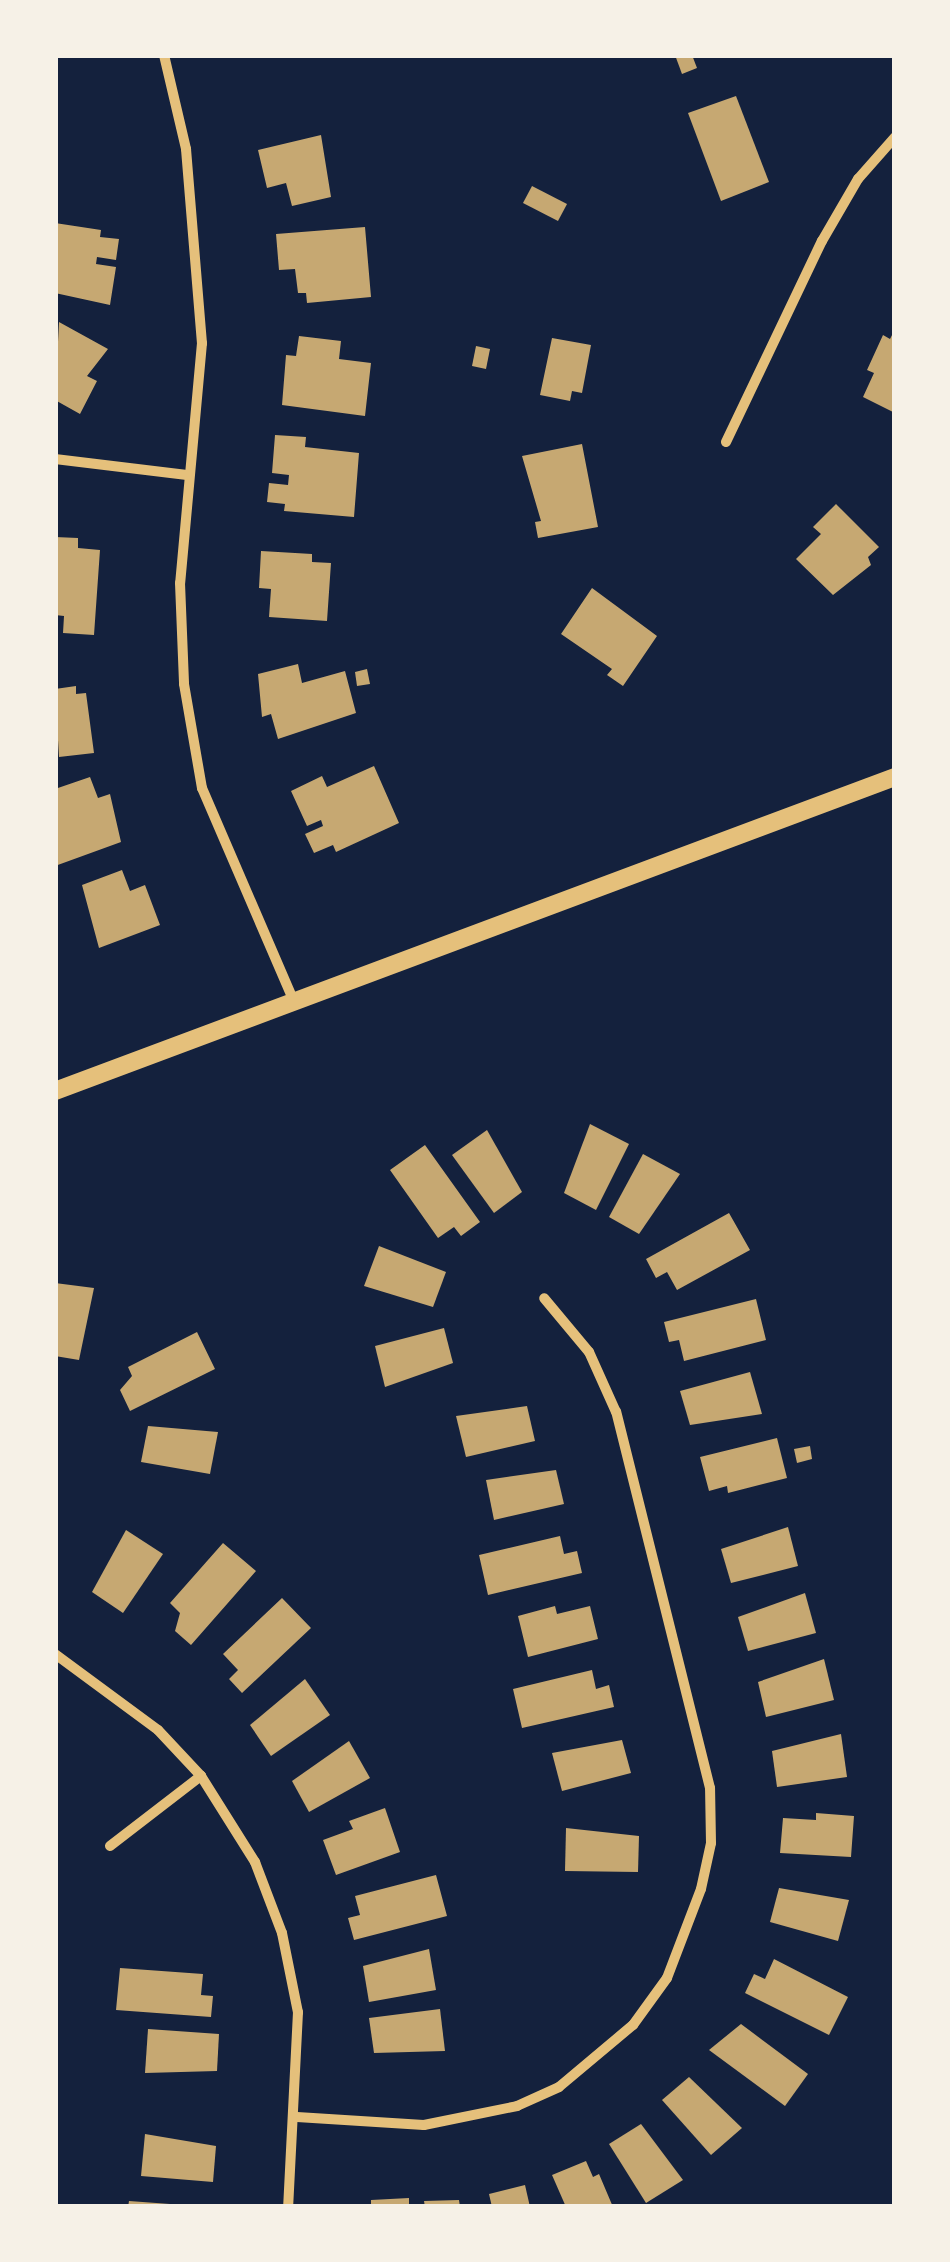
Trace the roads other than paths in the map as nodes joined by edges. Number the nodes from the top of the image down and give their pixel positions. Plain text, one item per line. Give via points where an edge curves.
1 (164, 55) edge
2 (895, 136) edge
3 (726, 442) dead end
4 (55, 459) edge
5 (187, 475) junction
6 (895, 777) edge
7 (295, 1005) junction
8 (55, 1090) edge
9 (544, 1298) dead end
10 (55, 1654) edge
11 (201, 1776) junction
12 (110, 1846) dead end
13 (298, 2116) junction
14 (288, 2207) edge

1 - 5 street via 186,149 198,250 202,342
2 - 3 street via 858,180 822,241
4 - 5 street
5 - 7 street via 180,583 184,684 202,788
6 - 7 street
7 - 8 street
9 - 13 street via 590,1352 616,1412 710,1788 711,1843 701,1889 656,1994 602,2057 559,2088 517,2106 424,2124
10 - 11 street via 158,1730
11 - 12 street
11 - 13 street via 256,1862 282,1933 298,2012
13 - 14 street

